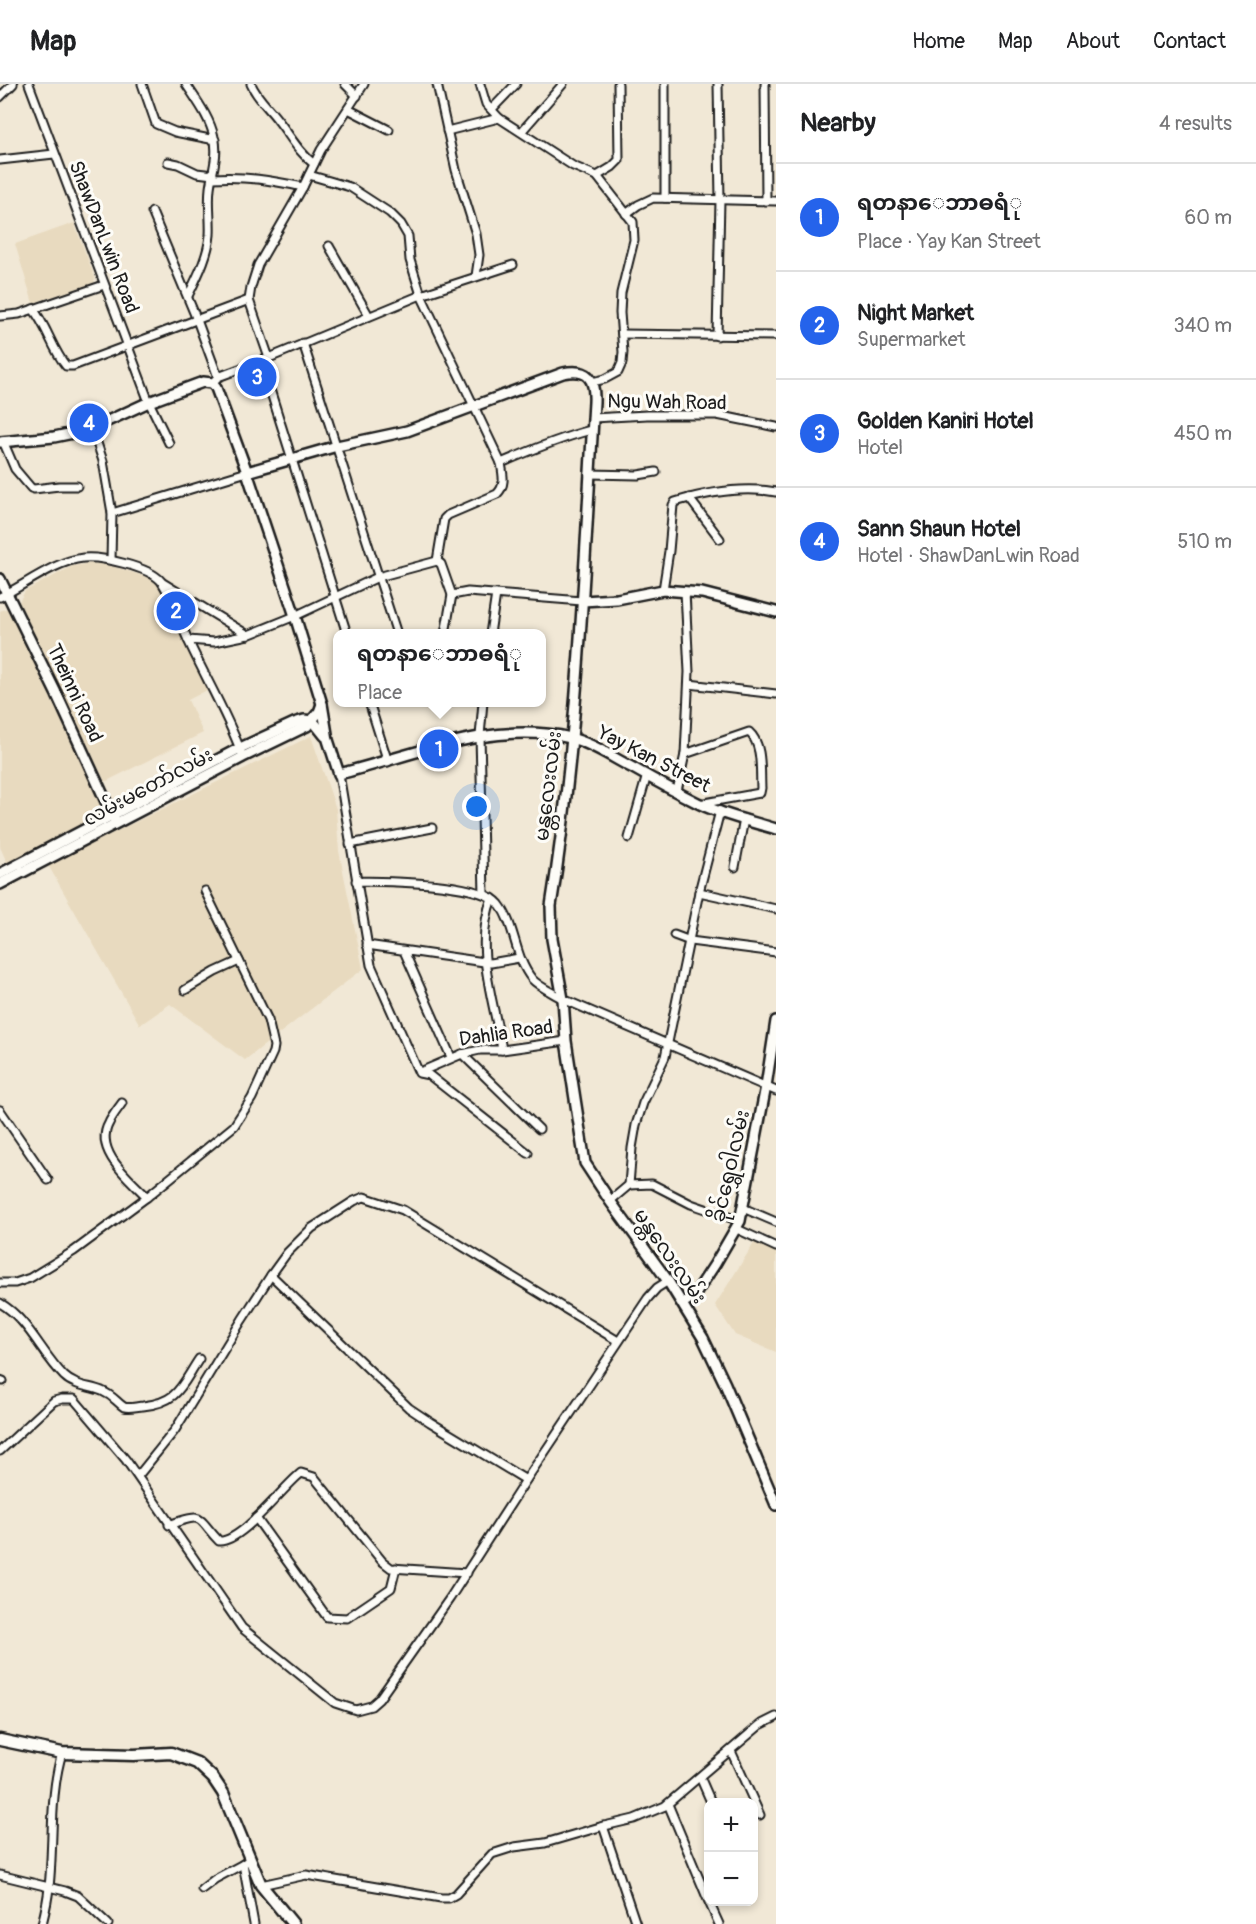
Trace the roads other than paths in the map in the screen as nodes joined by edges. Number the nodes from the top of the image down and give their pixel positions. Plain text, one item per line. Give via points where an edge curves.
1 (14, 84) edge
2 (28, 84) edge
3 (142, 84) edge
4 (186, 84) edge
5 (251, 84) edge
6 (345, 84) edge
7 (364, 84) edge
8 (437, 84) edge
9 (480, 84) edge
10 (516, 84) edge
11 (563, 84) edge
12 (618, 84) edge
13 (665, 84) edge
14 (718, 84) edge
15 (765, 84) edge
16 (357, 96) junction
17 (0, 97) edge
18 (348, 109) junction
19 (492, 110) junction
20 (499, 118) junction
21 (389, 130) dead end
22 (447, 131) junction
23 (522, 131) junction
24 (215, 140) junction
25 (54, 154) junction
26 (0, 160) edge
27 (168, 162) dead end
28 (314, 164) junction
29 (309, 175) junction
30 (212, 176) junction
31 (597, 176) junction
32 (303, 187) junction
33 (665, 198) junction
34 (720, 200) junction
35 (766, 201) junction
36 (776, 201) edge
37 (152, 212) dead end
38 (626, 214) junction
39 (329, 246) dead end
40 (513, 265) dead end
41 (476, 276) junction
42 (105, 285) junction
43 (421, 295) junction
44 (188, 296) junction
45 (249, 300) junction
46 (33, 309) junction
47 (0, 316) edge
48 (369, 316) junction
49 (198, 320) junction
50 (622, 334) junction
51 (717, 336) junction
52 (776, 336) edge
53 (303, 343) junction
54 (128, 345) junction
55 (269, 358) junction
56 (261, 362) junction
57 (215, 380) junction
58 (592, 382) junction
59 (149, 402) junction
60 (473, 406) junction
61 (593, 418) junction
62 (776, 427) edge
63 (92, 428) junction
64 (591, 430) junction
65 (2, 441) edge
66 (169, 443) dead end
67 (337, 447) junction
68 (292, 459) junction
69 (501, 463) junction
70 (247, 472) junction
71 (656, 472) dead end
72 (589, 474) junction
73 (77, 486) dead end
74 (776, 492) edge
75 (689, 498) junction
76 (112, 513) junction
77 (720, 539) dead end
78 (111, 560) junction
79 (437, 561) junction
80 (378, 577) junction
81 (0, 579) edge
82 (160, 581) junction
83 (663, 590) junction
84 (685, 591) junction
85 (496, 594) junction
86 (4, 595) edge
87 (452, 595) junction
88 (336, 597) junction
89 (582, 601) junction
90 (776, 612) edge
91 (295, 616) junction
92 (346, 629) edge
93 (396, 629) edge
94 (446, 629) edge
95 (491, 629) edge
96 (248, 635) junction
97 (188, 640) junction
98 (689, 684) junction
99 (776, 694) edge
100 (322, 704) junction
101 (371, 707) edge
102 (483, 707) edge
103 (313, 721) junction
104 (480, 736) junction
105 (573, 739) junction
106 (328, 740) junction
107 (242, 753) junction
108 (685, 754) junction
109 (388, 762) junction
110 (339, 774) junction
111 (647, 775) junction
112 (677, 791) junction
113 (699, 804) junction
114 (720, 811) junction
115 (114, 819) junction
116 (744, 819) junction
117 (432, 828) dead end
118 (776, 829) edge
119 (629, 838) dead end
120 (350, 844) junction
121 (34, 861) junction
122 (735, 867) dead end
123 (0, 874) edge
124 (356, 881) junction
125 (0, 884) edge
126 (205, 891) dead end
127 (699, 892) junction
128 (484, 894) junction
129 (492, 898) junction
130 (776, 909) edge
131 (674, 935) dead end
132 (690, 941) junction
133 (367, 945) junction
134 (404, 951) junction
135 (776, 952) edge
136 (519, 958) junction
137 (239, 960) junction
138 (485, 962) junction
139 (185, 990) dead end
140 (563, 999) junction
141 (776, 1021) edge
142 (566, 1041) junction
143 (668, 1044) junction
144 (502, 1050) junction
145 (462, 1054) junction
146 (451, 1057) junction
147 (419, 1072) junction
148 (766, 1086) junction
149 (776, 1091) edge
150 (122, 1103) dead end
151 (0, 1110) edge
152 (539, 1129) dead end
153 (528, 1153) dead end
154 (48, 1180) dead end
155 (629, 1185) junction
156 (147, 1197) junction
157 (610, 1201) junction
158 (743, 1208) junction
159 (776, 1222) edge
160 (739, 1225) junction
161 (776, 1247) edge
162 (271, 1275) junction
163 (668, 1281) junction
164 (0, 1283) edge
165 (0, 1303) edge
166 (683, 1303) junction
167 (618, 1341) junction
168 (200, 1359) dead end
169 (0, 1451) edge
170 (138, 1476) junction
171 (526, 1480) junction
172 (776, 1506) edge
173 (256, 1518) junction
174 (169, 1524) junction
175 (396, 1568) junction
176 (467, 1573) junction
177 (776, 1717) edge
178 (0, 1740) edge
179 (731, 1750) junction
180 (63, 1753) junction
181 (700, 1777) junction
182 (709, 1798) edge
183 (668, 1804) junction
184 (760, 1815) dead end
185 (603, 1826) junction
186 (246, 1862) junction
187 (0, 1875) edge
188 (261, 1885) junction
189 (49, 1888) junction
190 (202, 1889) dead end
191 (704, 1889) edge
192 (711, 1906) edge
193 (42, 1924) edge
194 (108, 1924) edge
195 (254, 1924) edge
196 (293, 1924) edge
197 (636, 1924) edge
198 (719, 1924) edge

1 - 17 street
2 - 25 street, ShawDanLwin Road
3 - 24 street via 156,124
4 - 24 street via 200,104
5 - 28 street
6 - 16 street
7 - 16 street
8 - 22 street
9 - 19 street
10 - 19 street
11 - 23 street
12 - 31 street via 620,159
13 - 33 street
14 - 34 street
15 - 35 street
16 - 18 street
18 - 21 street
18 - 28 street
19 - 20 street
20 - 22 street
20 - 23 street
22 - 41 street via 476,234
23 - 31 street via 573,166
24 - 30 street
25 - 26 street
25 - 42 street, ShawDanLwin Road
27 - 30 street
28 - 29 street
29 - 32 street
29 - 43 street via 350,187 390,213 408,236 410,260
30 - 32 street via 264,178
30 - 44 street via 210,236
31 - 38 street
32 - 45 street via 258,265
33 - 34 street
33 - 38 street via 653,198
34 - 35 street
34 - 51 street
35 - 36 street
37 - 44 street
38 - 50 street via 633,222 634,240 621,293
39 - 48 street
40 - 41 street
41 - 43 street
42 - 46 street
42 - 54 street, ShawDanLwin Road
43 - 48 street
43 - 60 street
44 - 49 street
45 - 49 street
45 - 55 street
46 - 47 street
46 - 54 street via 66,366
48 - 53 street
49 - 54 street
49 - 57 street
50 - 51 street
50 - 58 street via 622,363 618,372
51 - 52 street
53 - 55 street
53 - 67 street
54 - 59 street, ShawDanLwin Road
55 - 56 street
56 - 57 street
56 - 68 street
57 - 59 main road
57 - 70 main road
58 - 60 main road via 583,372 574,371
58 - 61 main road, မန္တလေးလမ်း
59 - 63 main road
59 - 66 street, ShawDanLwin Road
60 - 67 main road via 407,431
60 - 69 street
61 - 62 street, Ngu Wah Road via 717,416
61 - 64 main road, မန္တလေးလမ်း
63 - 65 main road via 70,435
63 - 76 street via 103,461
64 - 69 street
64 - 72 main road, မန္တလေးလမ်း
65 - 73 street via 15,469 31,488
67 - 68 main road
67 - 80 street
68 - 70 main road
68 - 88 street
69 - 79 street via 504,483 497,494 444,519
70 - 76 street
70 - 91 main road
71 - 72 street
72 - 89 main road, မန္တလေးလမ်း
74 - 75 street via 729,490
75 - 77 street
75 - 83 street via 673,505
76 - 78 street
78 - 82 street via 153,574
78 - 86 street via 95,557 67,562
79 - 80 street
79 - 87 street
80 - 88 street
80 - 93 street
81 - 86 main road, Theinni Road
82 - 96 street
82 - 97 street
83 - 84 main road
83 - 89 main road
84 - 90 main road
84 - 98 street
85 - 87 street
85 - 89 street
85 - 95 street
86 - 115 main road, Theinni Road via 57,695
87 - 94 street
88 - 91 street
88 - 92 street
89 - 105 main road, မန္တလေးလမ်း
91 - 96 street
91 - 100 main road
96 - 97 street via 214,642
97 - 107 street
98 - 99 street
98 - 108 street
100 - 103 main road
100 - 106 main road
101 - 109 street
102 - 104 street
103 - 106 main road
103 - 107 main road, လမ်းမတော်လမ်း via 294,723
104 - 105 main road, Yay Kan Street via 527,734
104 - 109 main road, Yay Kan Street
104 - 128 street
105 - 111 main road, Yay Kan Street via 603,750
105 - 140 main road, မန္တလေးလမ်း via 551,906 552,939
106 - 110 main road
107 - 115 main road, လမ်းမတော်လမ်း
108 - 112 street
108 - 113 street via 749,732 759,752 759,793
109 - 110 main road, Yay Kan Street
110 - 120 street
111 - 112 main road, Yay Kan Street
111 - 119 street
112 - 113 main road, Yay Kan Street
113 - 114 main road, Yay Kan Street
114 - 116 main road, Yay Kan Street
114 - 127 street
115 - 121 main road, လမ်းမတော်လမ်း
116 - 118 main road, Yay Kan Street
116 - 122 street
117 - 120 street
120 - 124 street
121 - 123 main road, လမ်းမတော်လမ်း
121 - 125 main road, လမ်းမတော်လမ်း
124 - 128 street via 431,884
124 - 133 street
126 - 137 street
127 - 130 street
127 - 132 street
128 - 129 street
129 - 136 street via 508,921
129 - 138 street via 484,928
131 - 132 street
132 - 135 street
132 - 143 street
133 - 134 street
133 - 147 street via 371,965
134 - 138 street
134 - 146 street
136 - 138 street
136 - 140 street via 533,980
137 - 139 street
137 - 156 street via 268,1020 273,1052 234,1126
138 - 144 street
140 - 142 main road, မန္တလေးလမ်း
140 - 143 street
141 - 148 main road, ခိုင်ရွှေဝါလမ်း
142 - 144 street, Dahlia Road
142 - 157 main road, မန္တလေးလမ်း via 580,1145 585,1163
143 - 148 street
143 - 155 street via 636,1125
144 - 145 street, Dahlia Road
145 - 146 street, Dahlia Road
145 - 152 street
146 - 147 street, Dahlia Road
147 - 153 street via 429,1075
148 - 149 street
148 - 158 main road, ခိုင်ရွှေဝါလမ်း
150 - 156 street via 107,1124 106,1146 113,1161
151 - 154 street
155 - 157 street
155 - 160 street via 652,1185
156 - 164 street via 30,1278
157 - 163 main road, မန္တလေးလမ်း
158 - 159 street
158 - 160 main road, ခိုင်ရွှေဝါလမ်း
160 - 161 street
160 - 166 main road, ခိုင်ရွှေဝါလမ်း via 694,1296
162 - 167 street via 312,1228 364,1197 403,1210
162 - 170 street via 175,1430
162 - 171 street via 409,1408
163 - 166 main road, မန္တလေးလမ်း
163 - 167 street via 648,1298
165 - 168 street via 23,1323 63,1376 112,1395 129,1408 153,1405 174,1396
166 - 172 main road, မန္တလေးလမ်း via 725,1383
167 - 171 street
169 - 170 street via 54,1401 74,1399
170 - 174 street
171 - 176 street
173 - 174 street via 227,1542 219,1541 207,1525 191,1516
173 - 175 street via 301,1473 314,1477 382,1561
173 - 175 street via 327,1617 346,1618 391,1588
174 - 176 street via 242,1628 335,1704 356,1710 372,1706 379,1699
175 - 176 street
177 - 179 street via 760,1725
178 - 180 main road
179 - 181 street
179 - 184 street
180 - 186 main road via 171,1753 197,1763 223,1793
180 - 189 street via 58,1767
181 - 182 street
181 - 183 street
183 - 185 street via 634,1819
183 - 191 street
185 - 188 street via 492,1854 449,1898 306,1875
185 - 197 street
186 - 188 main road
186 - 190 street
186 - 195 street
187 - 189 street
188 - 196 main road
189 - 193 street
189 - 194 street via 78,1896
192 - 198 street

